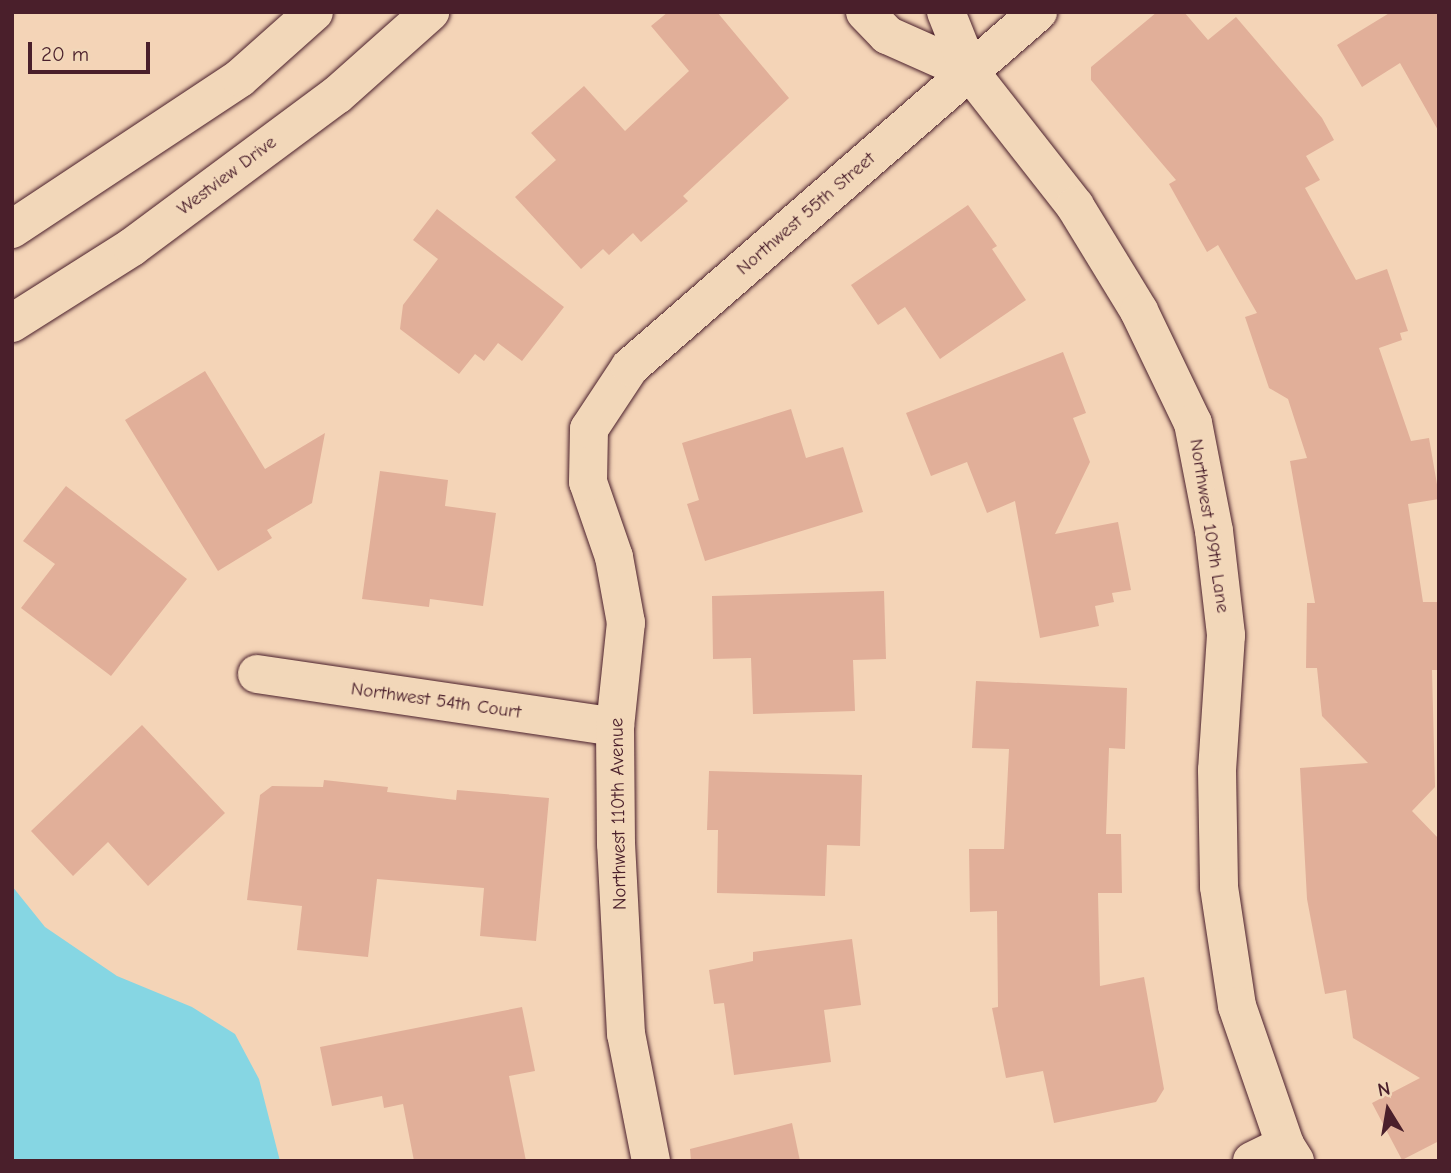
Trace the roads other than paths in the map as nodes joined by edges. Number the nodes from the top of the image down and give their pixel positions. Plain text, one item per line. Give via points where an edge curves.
1 (314, 12) edge
2 (430, 12) edge
3 (865, 12) edge
4 (946, 12) edge
5 (1038, 12) edge
6 (970, 72) junction
7 (12, 229) edge
8 (12, 323) edge
9 (589, 429) joint
10 (257, 674) dead end
11 (615, 727) junction
12 (1277, 1156) edge
13 (651, 1161) edge

1 - 7 street via 240,78
2 - 8 street, Westview Drive via 337,95 132,247
3 - 6 street, Northwest 109th Lane via 887,35
4 - 6 street, Northwest 109th Lane
5 - 6 street, Northwest 55th Street
6 - 9 street, Northwest 55th Street via 630,367
6 - 12 street, Northwest 109th Lane via 1075,206 1139,311 1193,423 1214,531 1226,635 1217,770 1219,887 1237,1006
9 - 11 street, Northwest 110th Avenue via 588,482 614,557 626,623
10 - 11 street, Northwest 54th Court
11 - 13 street, Northwest 110th Avenue via 626,1034

